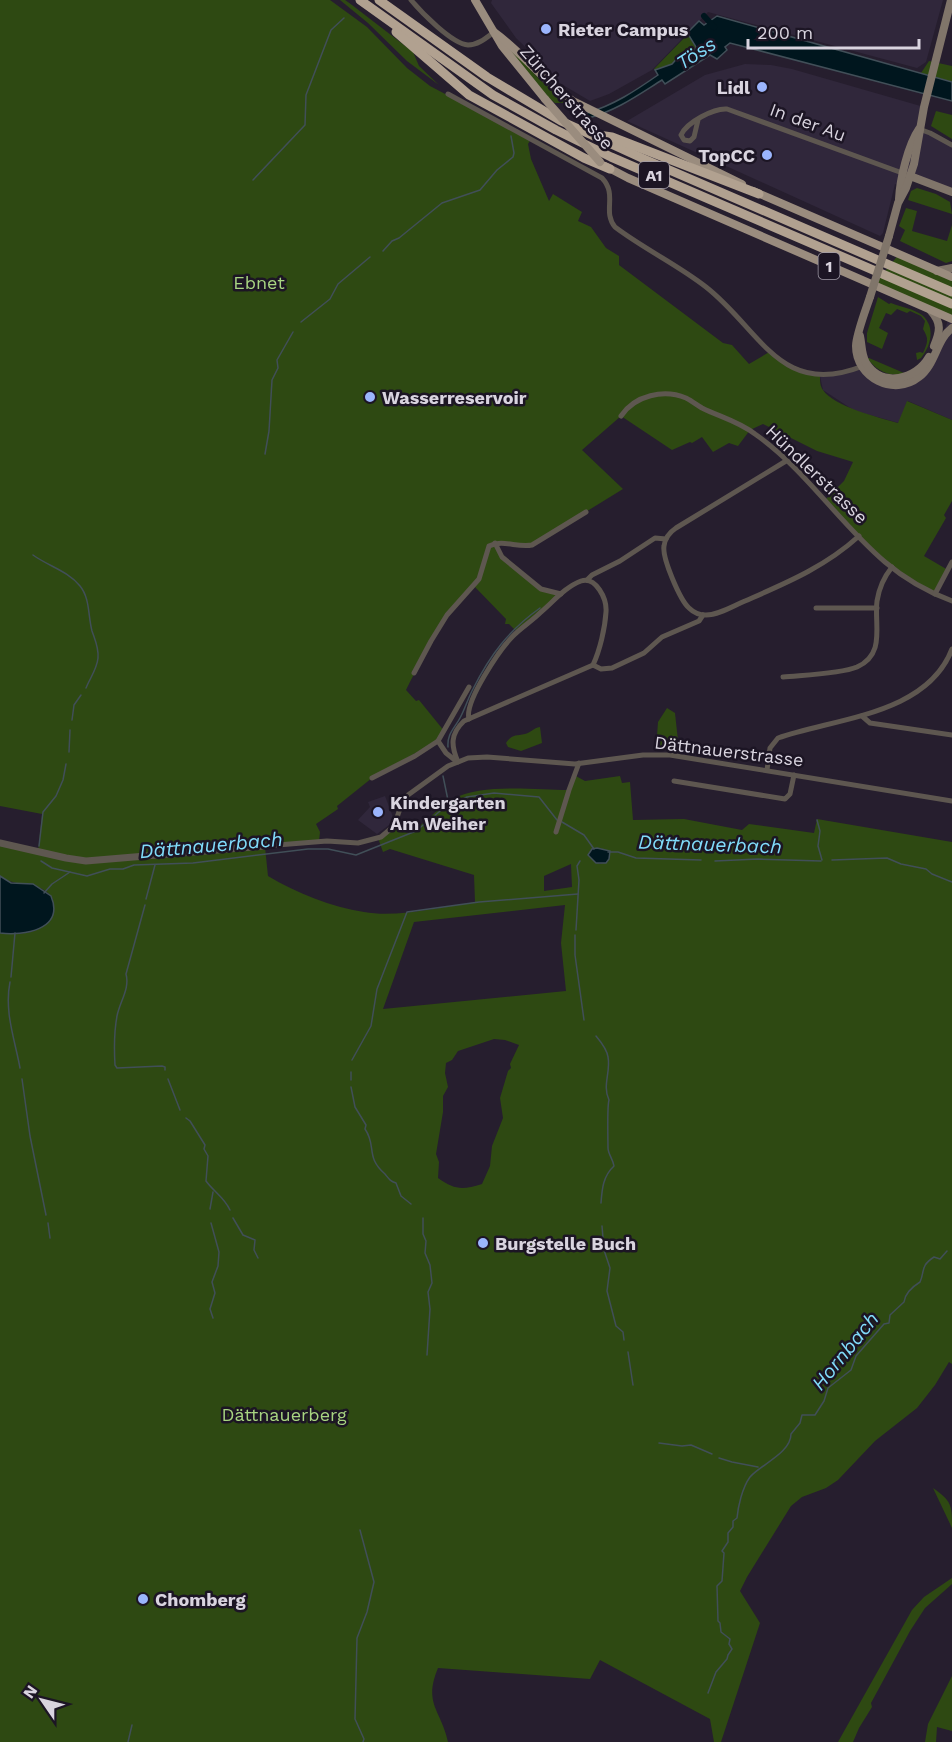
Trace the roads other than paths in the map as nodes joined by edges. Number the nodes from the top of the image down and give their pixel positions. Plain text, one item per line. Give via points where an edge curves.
1 (360, 0) edge
2 (379, 0) edge
3 (411, 0) edge
4 (475, 0) edge
5 (951, 0) edge
6 (375, 10) junction
7 (949, 25) edge
8 (494, 32) junction
9 (448, 94) dead end
10 (698, 120) dead end
11 (919, 129) junction
12 (586, 133) junction
13 (952, 145) edge
14 (610, 169) junction
15 (906, 175) junction
16 (952, 192) edge
17 (759, 194) junction
18 (952, 268) edge
19 (937, 271) junction
20 (952, 277) edge
21 (952, 292) edge
22 (952, 304) edge
23 (930, 309) junction
24 (952, 319) edge
25 (952, 328) edge
26 (864, 365) junction
27 (621, 416) dead end
28 (786, 461) junction
29 (586, 512) dead end
30 (859, 536) junction
31 (666, 539) junction
32 (495, 543) junction
33 (952, 562) edge
34 (892, 567) junction
35 (587, 580) junction
36 (561, 594) junction
37 (934, 594) junction
38 (952, 601) edge
39 (816, 608) dead end
40 (877, 608) junction
41 (703, 615) junction
42 (952, 649) edge
43 (593, 665) junction
44 (414, 673) dead end
45 (783, 677) dead end
46 (469, 687) dead end
47 (862, 716) junction
48 (469, 719) junction
49 (952, 735) edge
50 (438, 741) junction
51 (458, 762) junction
52 (579, 764) junction
53 (767, 770) junction
54 (794, 774) junction
55 (372, 778) dead end
56 (674, 781) dead end
57 (952, 801) edge
58 (556, 832) dead end
59 (0, 843) edge
60 (265, 846) joint

1 - 6 highway, A1
2 - 12 highway, A1 via 494,82
3 - 8 street via 460,43 475,44
4 - 8 main road, Zürcherstrasse / 1
5 - 7 main road
6 - 14 highway, A1 via 456,86
6 - 22 highway, A1 via 482,87 556,130
7 - 11 main road via 934,65
8 - 14 main road, Zürcherstrasse / 1, bridge via 545,99
8 - 17 main road, Zürcherstrasse / 1 via 573,101
9 - 26 street via 602,178 610,191 609,216 615,227 711,291 785,364 820,376 837,375
10 - 15 street, In der Au via 715,110 727,109
11 - 13 street
11 - 15 main road
12 - 17 highway, A1 via 612,137
12 - 21 highway, A1
14 - 23 main road, Zürcherstrasse / 1
15 - 16 main road
15 - 26 main road, bridge via 856,345
17 - 19 main road, Zürcherstrasse / 1
18 - 19 main road
19 - 20 main road, Zürcherstrasse / 1
23 - 24 main road, Zürcherstrasse / 1
23 - 26 main road via 938,321 939,333 919,369 892,379
25 - 26 main road via 944,335 927,369 910,383 882,384 870,377
27 - 28 street, Hündlerstrasse via 631,404 644,398 683,397 750,430
28 - 30 street, Hündlerstrasse
28 - 31 street via 676,528
29 - 32 street via 532,545
30 - 34 street, Hündlerstrasse
30 - 41 street via 797,579
31 - 35 street via 656,537
31 - 41 street via 664,557 683,601
32 - 36 street via 502,556 541,589
32 - 44 street via 486,551 479,579 441,624
33 - 37 street
34 - 37 street, Hündlerstrasse
34 - 40 street via 881,586
35 - 36 street
35 - 43 street via 596,585 606,608
36 - 48 street via 498,654 469,707
37 - 38 street, Hündlerstrasse
39 - 40 street
40 - 45 street via 879,636 867,660 846,670
41 - 43 street via 699,621 662,637 644,653 612,668
42 - 47 street via 941,669 924,686
43 - 48 street
46 - 50 street
47 - 49 street via 870,723
47 - 53 street via 778,738 770,747
48 - 51 street via 453,737
50 - 51 street
50 - 55 street
51 - 52 street, Dättnauerstrasse via 482,757
51 - 60 street, Dättnauerstrasse via 406,797 394,826 381,837 358,843
52 - 53 street, Dättnauerstrasse via 660,755
52 - 58 street
53 - 54 street, Dättnauerstrasse
54 - 56 street via 790,794 784,799
54 - 57 street, Dättnauerstrasse
59 - 60 street, Dättnauerstrasse via 86,861

